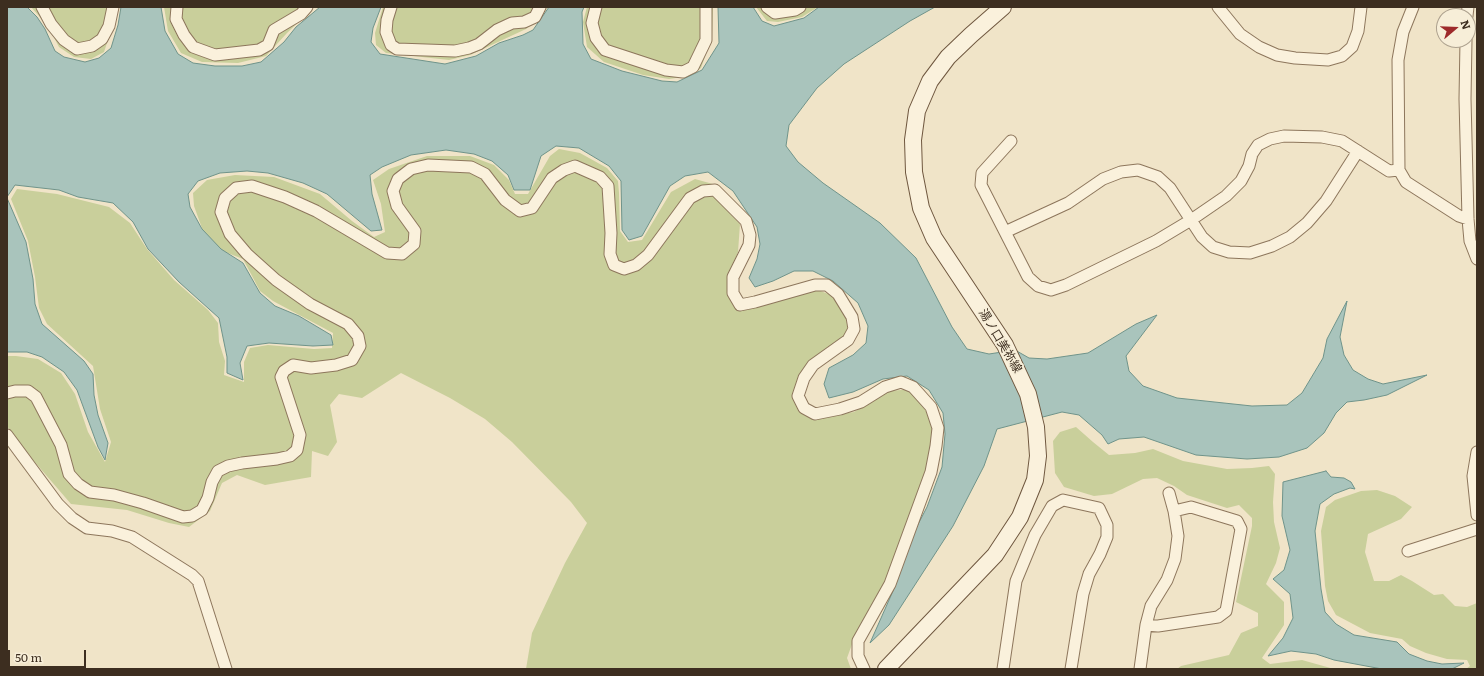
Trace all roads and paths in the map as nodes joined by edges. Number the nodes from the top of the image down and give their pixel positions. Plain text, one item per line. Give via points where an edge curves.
1 (42, 7) edge
2 (113, 7) edge
3 (177, 7) edge
4 (307, 7) edge
5 (391, 7) edge
6 (540, 7) edge
7 (596, 7) edge
8 (706, 7) edge
9 (767, 7) edge
10 (800, 7) edge
11 (1218, 7) edge
12 (1361, 7) edge
13 (1002, 8) edge
14 (1410, 8) edge
15 (1466, 48) edge
16 (1011, 142) dead end
17 (1358, 151) junction
18 (1399, 170) junction
19 (1468, 219) junction
20 (1191, 220) junction
21 (1005, 232) junction
22 (1477, 259) edge
23 (7, 393) edge
24 (7, 435) edge
25 (1477, 452) edge
26 (1169, 493) dead end
27 (1174, 510) junction
28 (1477, 515) edge
29 (1477, 529) edge
30 (1408, 551) dead end
31 (1146, 625) junction
32 (226, 669) edge
33 (864, 669) edge
34 (886, 669) edge
35 (1003, 669) edge
36 (1071, 669) edge
37 (1140, 669) edge

1 - 2 street via 64,40 77,49 92,46 102,39 109,26
3 - 4 street via 176,19 193,47 215,55 259,50 268,44 274,30 301,14
5 - 6 street via 386,32 391,45 397,49 455,51 479,44 497,30 512,23 524,22 535,17
7 - 8 street via 592,23 596,38 605,50 666,70 683,72 693,67 706,40
9 - 10 street via 776,13
11 - 12 street via 1240,34 1259,47 1277,55 1328,60 1342,56 1352,47 1358,31
13 - 34 main road, 湯ノ口美祢線 via 948,57 930,81 918,111 913,140 914,172 921,208 934,238 1005,345 1028,394 1036,427 1038,456 1035,480 1020,517 995,555
14 - 18 street via 1398,60
15 - 19 street
16 - 21 street via 982,173 981,184
17 - 18 street via 1389,171
17 - 20 street via 1342,141 1322,137 1284,136 1270,139 1258,145 1241,181 1226,196
17 - 20 street via 1326,201 1312,217 1290,237 1272,246 1250,252 1229,252 1213,247
18 - 19 street via 1406,182 1459,216
19 - 22 street via 1470,241
20 - 21 street via 1170,188 1158,177 1138,170 1121,172 1103,179 1068,203
20 - 21 street via 1149,245 1066,286 1051,290 1038,286 1028,277
23 - 33 street via 28,391 36,397 62,445 69,474 90,492 114,495 183,517 192,516 202,510 218,471 242,463 290,456 297,450 300,435 281,377 284,371 293,365 311,368 352,360 360,346 358,336 348,324 310,304 276,280 247,254 230,234 221,212 224,198 236,188 252,186 285,197 316,211 387,253 402,254 414,244 415,231 397,206 393,191 398,179 411,169 428,165 471,167 485,174 505,200 520,211 532,208 552,178 574,166 600,177 608,186 610,254 614,265 624,268 636,264 648,254 690,198 702,191 714,190 746,221 750,235 749,245 733,277 733,293 740,305 815,285 827,285 838,294 852,316 854,329 848,340 813,366 804,378 798,396 804,408 815,414 840,409 861,402 885,386 901,382 913,386 931,407 938,428 931,472 893,578 858,641 858,656
24 - 32 street via 58,504 72,518 87,528 132,537 198,581
25 - 28 street via 1473,476
26 - 27 street
27 - 31 street via 1178,536 1175,559 1167,580 1151,606
27 - 31 street via 1191,507 1237,521 1241,529 1226,611 1218,617 1158,626
29 - 30 street
31 - 37 street
35 - 36 street via 1016,581 1035,535 1052,506 1063,500 1099,508 1107,525 1107,537 1089,574 1083,594

